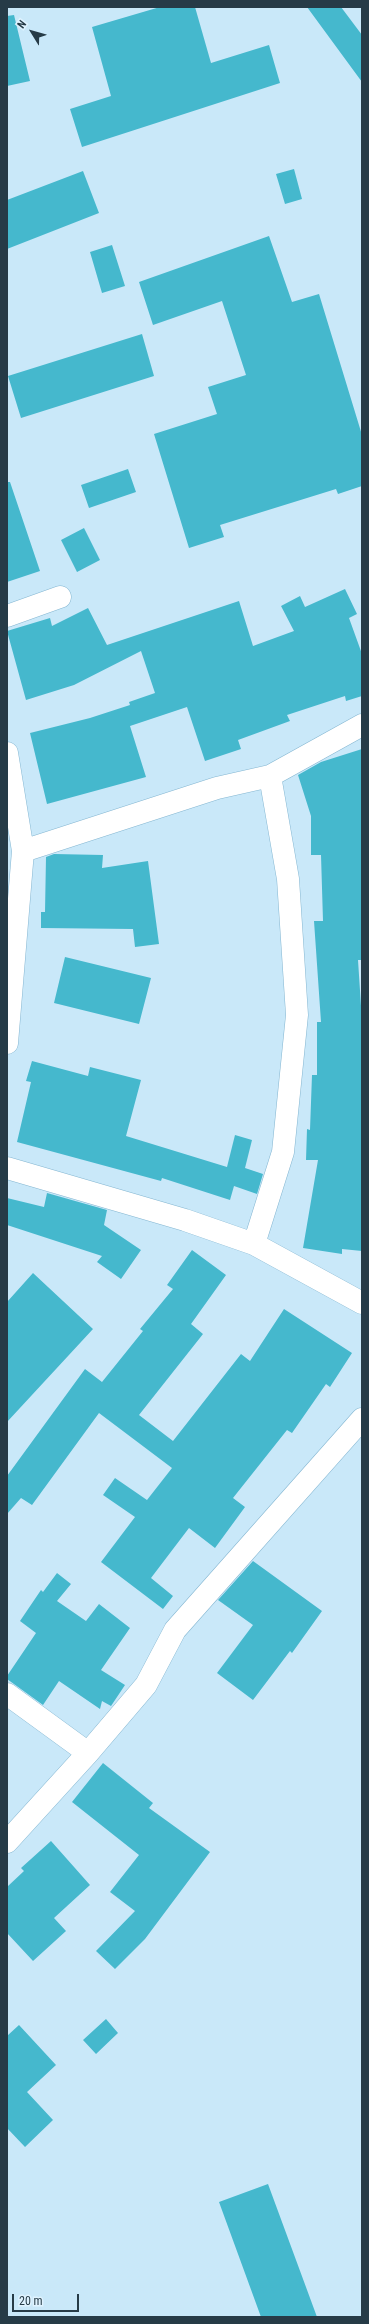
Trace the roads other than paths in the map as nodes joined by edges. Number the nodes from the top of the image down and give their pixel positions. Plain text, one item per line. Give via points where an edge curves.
1 (60, 598) dead end
2 (7, 616) edge
3 (362, 725) edge
4 (7, 753) edge
5 (270, 776) junction
6 (23, 851) junction
7 (7, 1043) edge
8 (7, 1168) edge
9 (254, 1244) junction
10 (362, 1303) edge
11 (362, 1419) edge
12 (7, 1694) edge
13 (88, 1753) junction
14 (7, 1842) edge

1 - 2 street
3 - 5 street
4 - 6 street
5 - 6 street via 217,788
5 - 9 street via 288,879 297,1015 283,1152
6 - 7 street
8 - 9 street via 185,1220
9 - 10 street
11 - 13 street via 175,1630 146,1685
12 - 13 street
13 - 14 street

